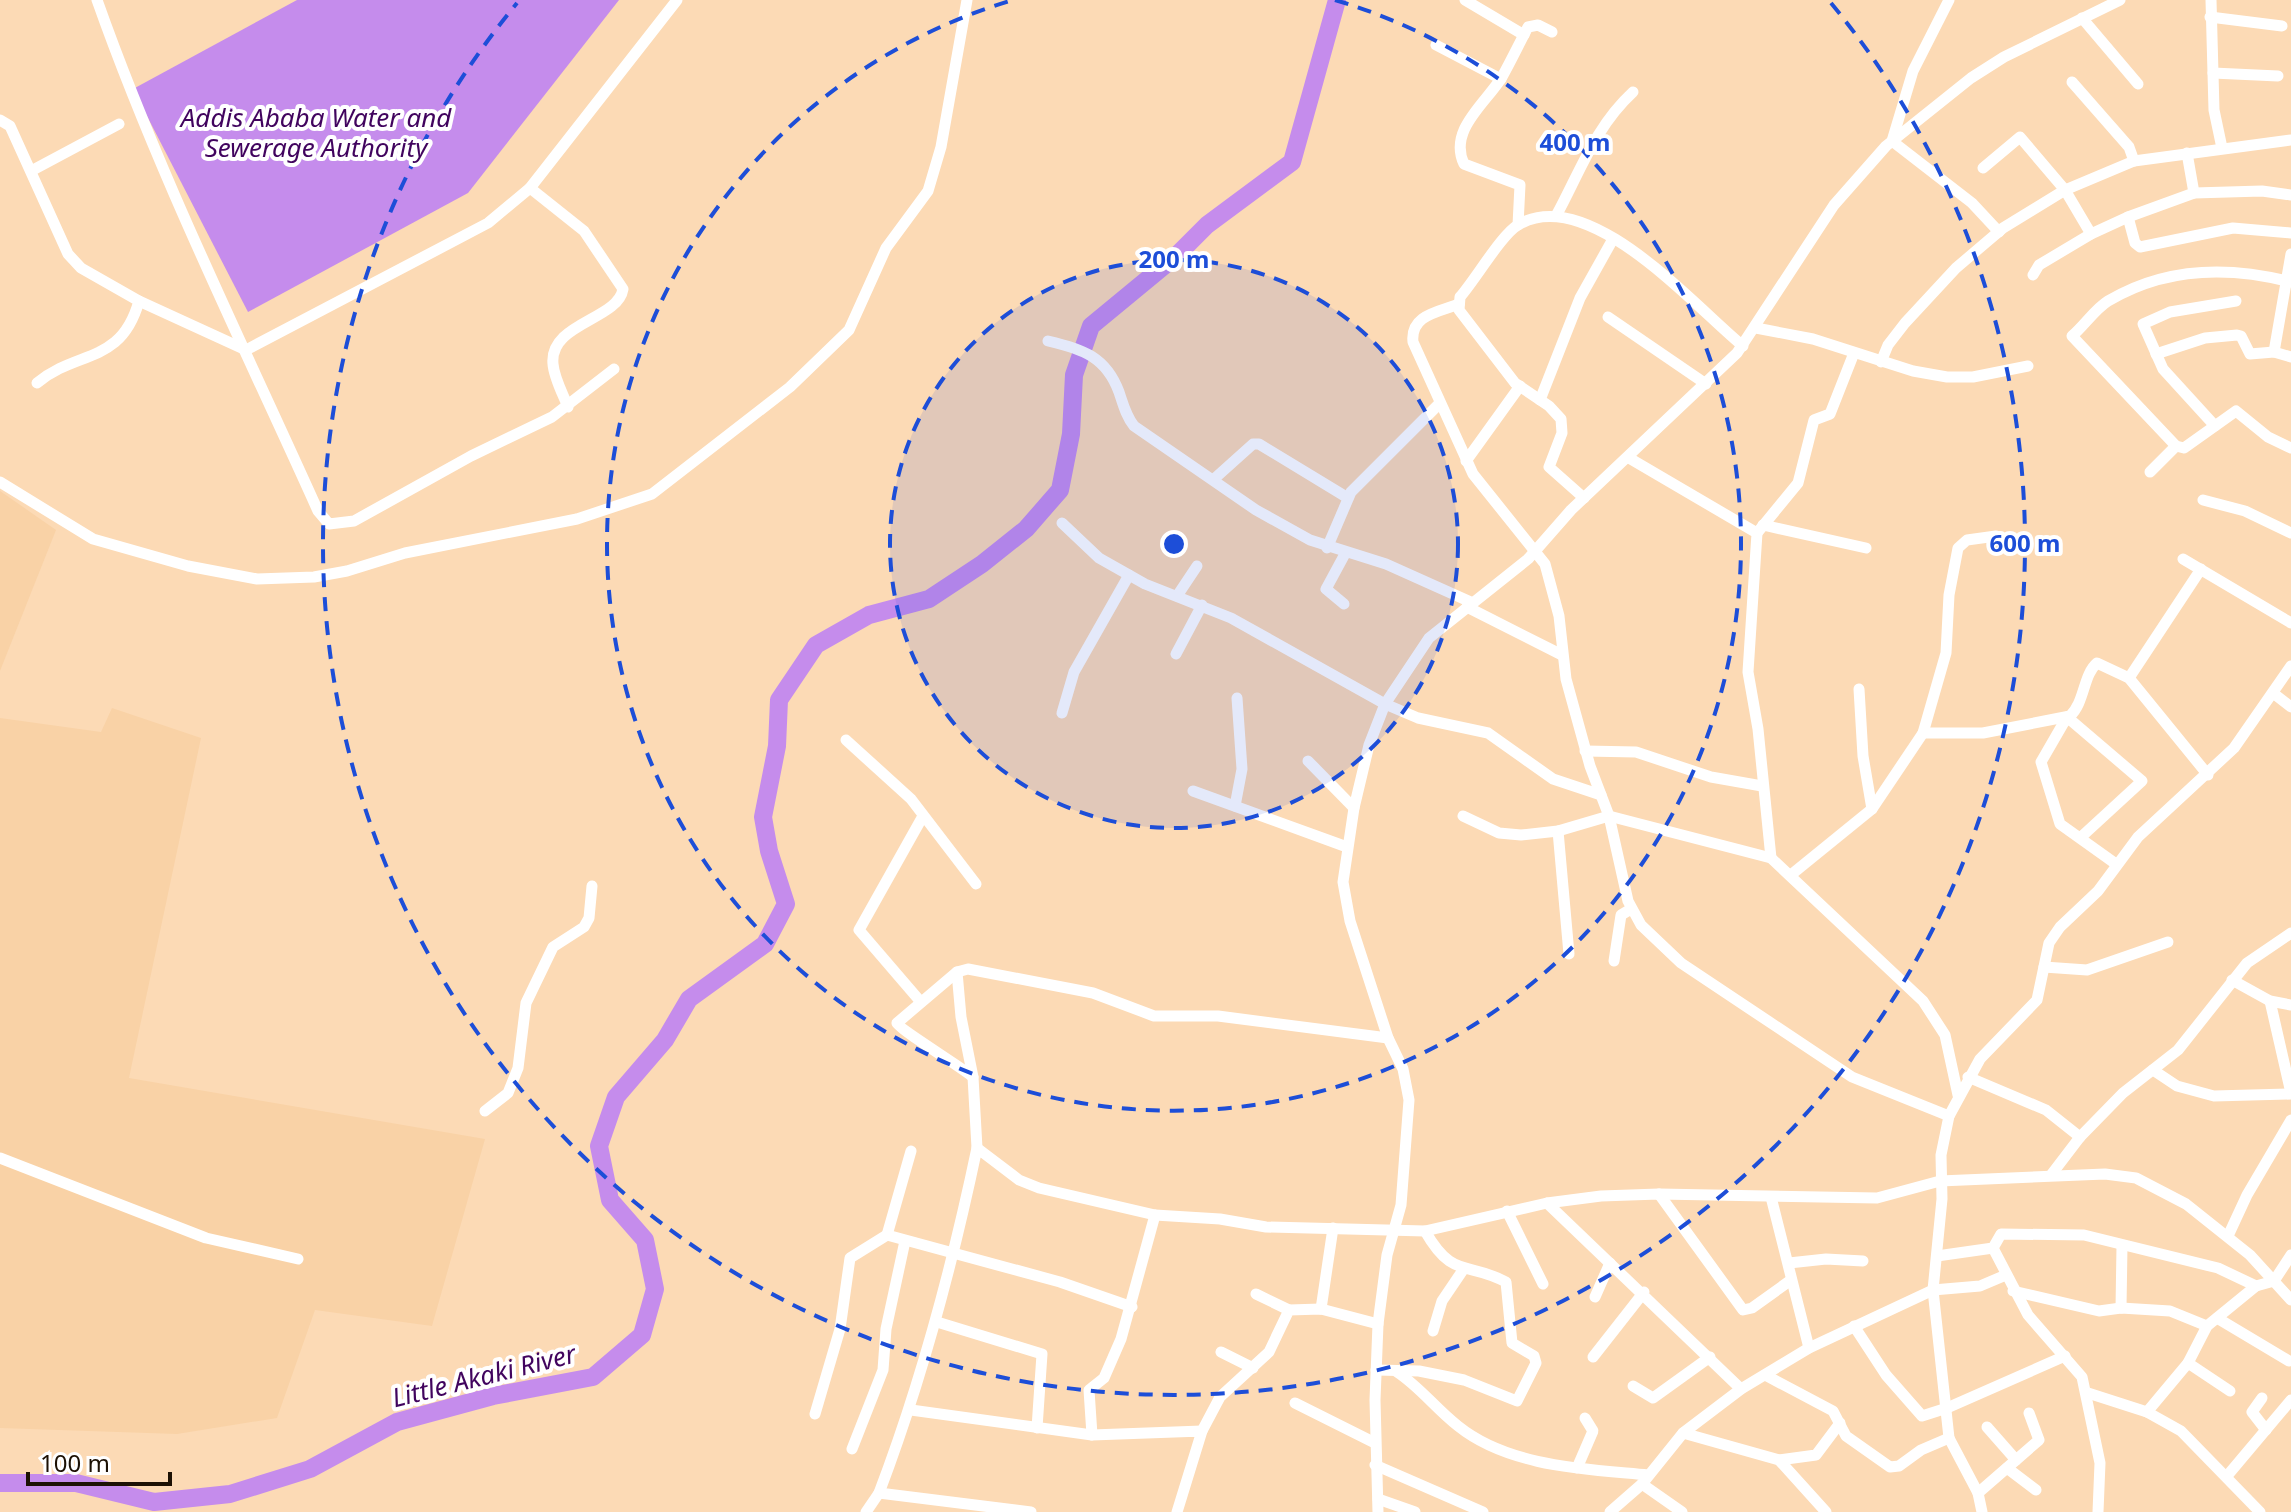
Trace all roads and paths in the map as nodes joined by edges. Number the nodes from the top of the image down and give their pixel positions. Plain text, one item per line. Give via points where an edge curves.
1 (97, 0) edge
2 (677, 0) edge
3 (967, 0) edge
4 (1465, 0) edge
5 (1949, 0) edge
6 (2120, 0) edge
7 (2211, 0) edge
8 (2210, 17) junction
9 (2082, 18) junction
10 (2282, 26) dead end
11 (1552, 32) dead end
12 (1524, 35) junction
13 (1436, 45) dead end
14 (2213, 73) junction
15 (2278, 76) dead end
16 (1501, 79) junction
17 (2072, 82) dead end
18 (2138, 84) dead end
19 (1633, 92) dead end
20 (0, 120) edge
21 (119, 124) dead end
22 (2291, 140) edge
23 (1892, 141) junction
24 (2222, 148) junction
25 (2187, 153) junction
26 (2134, 161) junction
27 (1983, 168) dead end
28 (31, 171) junction
29 (530, 188) junction
30 (2065, 190) junction
31 (2194, 193) junction
32 (2291, 195) edge
33 (1556, 216) junction
34 (2128, 217) junction
35 (1518, 225) junction
36 (1999, 232) junction
37 (2291, 233) edge
38 (2091, 234) junction
39 (1613, 239) junction
40 (2291, 254) edge
41 (2033, 275) dead end
42 (2289, 281) edge
43 (139, 301) junction
44 (2236, 301) dead end
45 (1459, 304) junction
46 (1608, 317) dead end
47 (1756, 328) junction
48 (1051, 341) dead end
49 (1743, 346) junction
50 (246, 350) junction
51 (2274, 352) junction
52 (1854, 353) junction
53 (2156, 354) junction
54 (2291, 357) edge
55 (1881, 362) junction
56 (2028, 366) dead end
57 (614, 369) dead end
58 (37, 383) dead end
59 (1706, 384) junction
60 (1520, 386) junction
61 (1540, 400) junction
62 (1439, 404) junction
63 (568, 407) junction
64 (2215, 426) junction
65 (2176, 446) junction
66 (2291, 448) edge
67 (1629, 458) junction
68 (1466, 461) junction
69 (2150, 472) dead end
70 (1214, 479) junction
71 (0, 482) edge
72 (1348, 498) junction
73 (1584, 498) junction
74 (2203, 500) dead end
75 (1062, 523) dead end
76 (1760, 529) junction
77 (2291, 533) edge
78 (1996, 536) dead end
79 (1327, 548) junction
80 (1866, 548) dead end
81 (1346, 552) junction
82 (1534, 553) junction
83 (2183, 559) dead end
84 (1197, 566) dead end
85 (2201, 569) junction
86 (1129, 575) junction
87 (1177, 596) junction
88 (1344, 604) dead end
89 (1202, 605) junction
90 (1470, 605) junction
91 (2291, 623) edge
92 (1176, 654) dead end
93 (1562, 655) junction
94 (2291, 666) edge
95 (2129, 678) junction
96 (1859, 689) dead end
97 (2273, 693) junction
98 (1237, 698) dead end
99 (1385, 704) junction
100 (2291, 707) edge
101 (1062, 713) dead end
102 (2067, 717) junction
103 (1923, 733) junction
104 (846, 740) dead end
105 (1585, 751) junction
106 (1308, 761) dead end
107 (2208, 775) junction
108 (1762, 786) junction
109 (1193, 791) dead end
110 (1601, 795) junction
111 (1235, 806) junction
112 (1354, 808) junction
113 (1872, 809) junction
114 (923, 816) junction
115 (1463, 816) dead end
116 (1609, 816) junction
117 (1558, 831) junction
118 (2080, 838) junction
119 (1347, 847) junction
120 (1771, 858) junction
121 (2116, 864) junction
122 (1792, 874) junction
123 (976, 884) dead end
124 (592, 886) dead end
125 (1631, 909) junction
126 (2291, 933) edge
127 (2168, 942) dead end
128 (1569, 954) dead end
129 (1614, 961) dead end
130 (2044, 967) junction
131 (957, 972) junction
132 (2232, 980) junction
133 (920, 1001) junction
134 (2270, 1001) junction
135 (2291, 1005) edge
136 (1388, 1038) junction
137 (2153, 1070) junction
138 (973, 1077) junction
139 (1968, 1077) junction
140 (2291, 1094) edge
141 (1958, 1095) junction
142 (485, 1111) dead end
143 (1949, 1116) junction
144 (2291, 1120) edge
145 (2080, 1137) junction
146 (977, 1148) junction
147 (911, 1151) dead end
148 (0, 1158) edge
149 (2051, 1175) junction
150 (1940, 1181) junction
151 (1659, 1194) junction
152 (1771, 1197) junction
153 (1547, 1203) junction
154 (1507, 1211) junction
155 (1155, 1215) junction
156 (1333, 1228) junction
157 (1395, 1229) junction
158 (1425, 1231) junction
159 (887, 1235) junction
160 (2228, 1236) junction
161 (905, 1241) junction
162 (2122, 1246) junction
163 (1993, 1248) junction
164 (955, 1253) junction
165 (2291, 1255) edge
166 (1937, 1256) junction
167 (298, 1259) dead end
168 (1863, 1261) dead end
169 (1610, 1263) junction
170 (1789, 1263) junction
171 (1463, 1270) junction
172 (2006, 1275) junction
173 (1791, 1280) junction
174 (2274, 1281) junction
175 (1543, 1284) dead end
176 (2256, 1286) junction
177 (1933, 1290) junction
178 (2013, 1291) junction
179 (1644, 1292) junction
180 (1256, 1294) dead end
181 (1595, 1297) dead end
182 (2291, 1300) edge
183 (1132, 1307) junction
184 (2121, 1308) junction
185 (1321, 1309) junction
186 (1289, 1310) junction
187 (2217, 1318) junction
188 (937, 1322) junction
189 (1378, 1324) junction
190 (1854, 1326) junction
191 (2207, 1326) junction
192 (1433, 1331) dead end
193 (1809, 1348) junction
194 (1221, 1352) dead end
195 (2065, 1356) junction
196 (1593, 1357) dead end
197 (1710, 1357) junction
198 (2289, 1361) dead end
199 (2188, 1363) junction
200 (1253, 1368) junction
201 (1376, 1370) junction
202 (1397, 1372) junction
203 (1765, 1375) junction
204 (1633, 1386) dead end
205 (1741, 1389) junction
206 (2230, 1391) dead end
207 (2088, 1393) junction
208 (2262, 1398) dead end
209 (2291, 1400) edge
210 (1295, 1403) dead end
211 (1947, 1408) junction
212 (911, 1410) junction
213 (2147, 1412) junction
214 (2029, 1413) dead end
215 (815, 1414) dead end
216 (1585, 1418) dead end
217 (1840, 1423) junction
218 (1987, 1427) dead end
219 (1037, 1428) junction
220 (2266, 1430) junction
221 (1202, 1431) junction
222 (1683, 1433) junction
223 (1092, 1435) junction
224 (1949, 1438) junction
225 (1375, 1443) junction
226 (852, 1449) dead end
227 (1779, 1460) junction
228 (2012, 1464) junction
229 (1375, 1465) junction
230 (1577, 1468) junction
231 (2227, 1476) junction
232 (1645, 1479) junction
233 (2036, 1490) dead end
234 (879, 1493) junction
235 (1978, 1493) junction
236 (1378, 1506) edge
237 (966, 1508) edge
238 (866, 1512) edge
239 (1031, 1512) edge
240 (1177, 1512) edge
241 (1415, 1512) edge
242 (1483, 1512) edge
243 (1610, 1512) edge
244 (1682, 1512) edge
245 (1826, 1512) edge
246 (1982, 1512) edge
247 (2098, 1512) edge
248 (2260, 1512) edge

1 - 50 street via 132,97
2 - 29 street
3 - 71 street via 928,191 886,248 849,330 790,387 652,494 577,519 405,553 347,571 257,579 93,539
4 - 12 street
5 - 23 street via 1913,71
6 - 9 street
7 - 8 street
8 - 10 street
8 - 14 street
9 - 18 street
9 - 23 street via 1993,64
11 - 12 street via 1533,25
12 - 16 street
13 - 16 street
14 - 15 street
14 - 24 street
16 - 35 street via 1462,132 1461,160 1520,185
17 - 26 street via 2129,147
19 - 33 street via 1594,139
20 - 28 street via 10,126
21 - 28 street
22 - 24 street
23 - 36 street via 1972,203
23 - 47 street via 1834,205
24 - 25 street
25 - 26 street
25 - 31 street
26 - 30 street
27 - 30 street via 2020,137
28 - 43 street via 68,254 81,268
29 - 50 street via 488,223
29 - 63 street via 584,231 623,289 617,301 557,347 553,364
30 - 36 street
30 - 38 street
31 - 32 street
31 - 34 street
33 - 35 street
33 - 39 street via 1585,223
34 - 37 street via 2135,243 2145,248 2233,228
34 - 38 street
35 - 45 street
36 - 55 street via 1956,268 1905,323
38 - 41 street via 2039,265
39 - 49 street
39 - 61 street via 1580,298
40 - 42 street
42 - 51 street
42 - 65 street via 2213,270 2163,278 2106,302 2072,336
43 - 50 street
43 - 58 street via 133,321 108,350
44 - 53 street via 2170,312 2145,322 2143,330
45 - 60 street via 1462,317
45 - 62 street via 1421,318 1412,334
46 - 59 street
47 - 49 street
47 - 52 street
48 - 70 street via 1095,355 1112,374 1134,426
49 - 59 street
50 - 63 street via 318,511 329,524 354,521
51 - 53 street via 2250,354 2237,335 2205,338
51 - 54 street
52 - 55 street
52 - 76 street via 1830,414 1814,420 1798,483
53 - 64 street via 2163,369
55 - 56 street via 1957,377
57 - 63 street
59 - 67 street
60 - 61 street
60 - 68 street
61 - 73 street via 1563,426 1549,467
62 - 68 street
62 - 72 street
64 - 65 street via 2184,448
64 - 66 street via 2236,411
65 - 69 street
67 - 73 street
67 - 76 street
68 - 82 street
70 - 72 street via 1259,444
70 - 79 street via 1256,510
72 - 79 street
73 - 82 street
74 - 77 street via 2245,511
75 - 86 street via 1099,558
76 - 80 street
76 - 108 street via 1748,672
78 - 103 street via 1967,540 1958,548 1946,653
79 - 81 street
81 - 88 street via 1326,589
81 - 90 street via 1386,564
82 - 90 street
82 - 93 street via 1545,564 1559,616
83 - 85 street
84 - 87 street
85 - 91 street
85 - 95 street
86 - 87 street
86 - 101 street via 1074,672
87 - 89 street
89 - 92 street
89 - 99 street
90 - 93 street
90 - 99 street via 1423,645
93 - 105 street
94 - 97 street
95 - 102 street via 2094,664 2078,709
95 - 107 street
96 - 113 street
97 - 100 street
97 - 107 street
98 - 111 street via 1242,769
99 - 110 street via 1418,718 1488,733 1553,779
99 - 112 street
102 - 103 street via 1983,733
102 - 118 street via 2041,762 2060,824
102 - 118 street via 2142,781
103 - 113 street
104 - 114 street
105 - 108 street via 1636,752 1711,777
105 - 110 street
106 - 112 street
107 - 121 street via 2138,837
108 - 120 street
109 - 111 street
110 - 116 street
111 - 119 street
112 - 119 street
113 - 122 street
114 - 123 street
114 - 133 street via 859,930
115 - 117 street via 1499,833
116 - 117 street
116 - 120 street
116 - 125 street
117 - 128 street
118 - 121 street
119 - 136 street via 1345,902
120 - 122 street
121 - 130 street via 2098,891 2052,937
122 - 141 street via 1923,1001 1945,1035
124 - 142 street via 584,927 553,947 526,1003 518,1068 508,1093
125 - 129 street via 1621,915
125 - 143 street via 1669,953 1727,996 1859,1081
126 - 132 street
127 - 130 street via 2087,970
130 - 139 street via 2037,1000 2002,1033
131 - 133 street
131 - 136 street via 978,970 1093,993 1154,1016 1218,1016
131 - 138 street
132 - 134 street
132 - 137 street via 2178,1050
133 - 138 street via 899,1017 898,1028
134 - 135 street
134 - 140 street
136 - 157 street via 1403,1069 1409,1100
137 - 140 street via 2177,1086 2214,1096
137 - 145 street
138 - 146 street
139 - 141 street
139 - 145 street via 2046,1110
141 - 143 street
143 - 150 street
144 - 160 street
145 - 149 street
146 - 155 street via 1019,1180 1039,1188
146 - 164 street
147 - 159 street
148 - 167 street via 206,1238
149 - 150 street
149 - 160 street via 2136,1178 2186,1204
150 - 152 street via 1877,1198
150 - 166 street
151 - 152 street
151 - 153 street
151 - 173 street via 1743,1310
152 - 170 street
153 - 154 street
153 - 169 street
154 - 158 street
154 - 175 street
155 - 156 street
155 - 183 street
156 - 157 street
156 - 185 street
157 - 158 street
157 - 189 street
158 - 171 street via 1441,1255
159 - 161 street
159 - 215 street via 850,1258 840,1329
160 - 174 street
161 - 164 street
161 - 226 street via 883,1370
162 - 163 street via 2067,1232 2008,1233 1995,1239
162 - 176 street via 2218,1268
162 - 184 street
163 - 166 street
163 - 172 street
164 - 183 street
164 - 188 street
165 - 174 street
166 - 177 street
168 - 170 street
169 - 179 street
169 - 181 street
170 - 173 street
171 - 192 street via 1442,1301
171 - 202 street via 1506,1282 1512,1343 1536,1359 1520,1398 1510,1400 1464,1380
172 - 177 street via 1965,1289
172 - 178 street
173 - 193 street
174 - 176 street
174 - 182 street
176 - 187 street
177 - 190 street
177 - 211 street
178 - 184 street via 2099,1311
178 - 195 street
179 - 196 street
179 - 197 street
180 - 186 street
183 - 223 street via 1104,1378 1089,1390
184 - 191 street via 2180,1313
185 - 186 street
185 - 189 street
186 - 200 street via 1269,1352
187 - 191 street
187 - 198 street
188 - 212 street
188 - 219 street via 1042,1354
189 - 201 street
190 - 193 street
190 - 211 street via 1918,1413
191 - 199 street
193 - 203 street
194 - 200 street
195 - 207 street
195 - 211 street
197 - 204 street via 1653,1398
197 - 205 street
199 - 206 street
199 - 213 street
200 - 221 street via 1220,1397
201 - 202 street
201 - 225 street
202 - 230 street via 1479,1440
203 - 205 street
203 - 217 street via 1833,1411
205 - 222 street
207 - 213 street
207 - 247 street via 2101,1473
208 - 220 street via 2252,1412
209 - 220 street
210 - 225 street
211 - 224 street
212 - 219 street
212 - 234 street
213 - 231 street via 2181,1431
214 - 228 street via 2039,1440
216 - 230 street via 1593,1431
217 - 224 street via 1846,1436 1890,1467
217 - 227 street via 1816,1455
218 - 228 street
219 - 223 street
220 - 231 street
221 - 223 street
221 - 240 street
222 - 227 street
222 - 232 street
224 - 235 street
225 - 229 street
227 - 245 street
228 - 233 street
228 - 235 street
229 - 236 street
229 - 242 street
230 - 232 street
231 - 248 street
232 - 243 street
232 - 244 street
234 - 237 street
234 - 238 street
235 - 246 street
236 - 241 street
237 - 239 street

